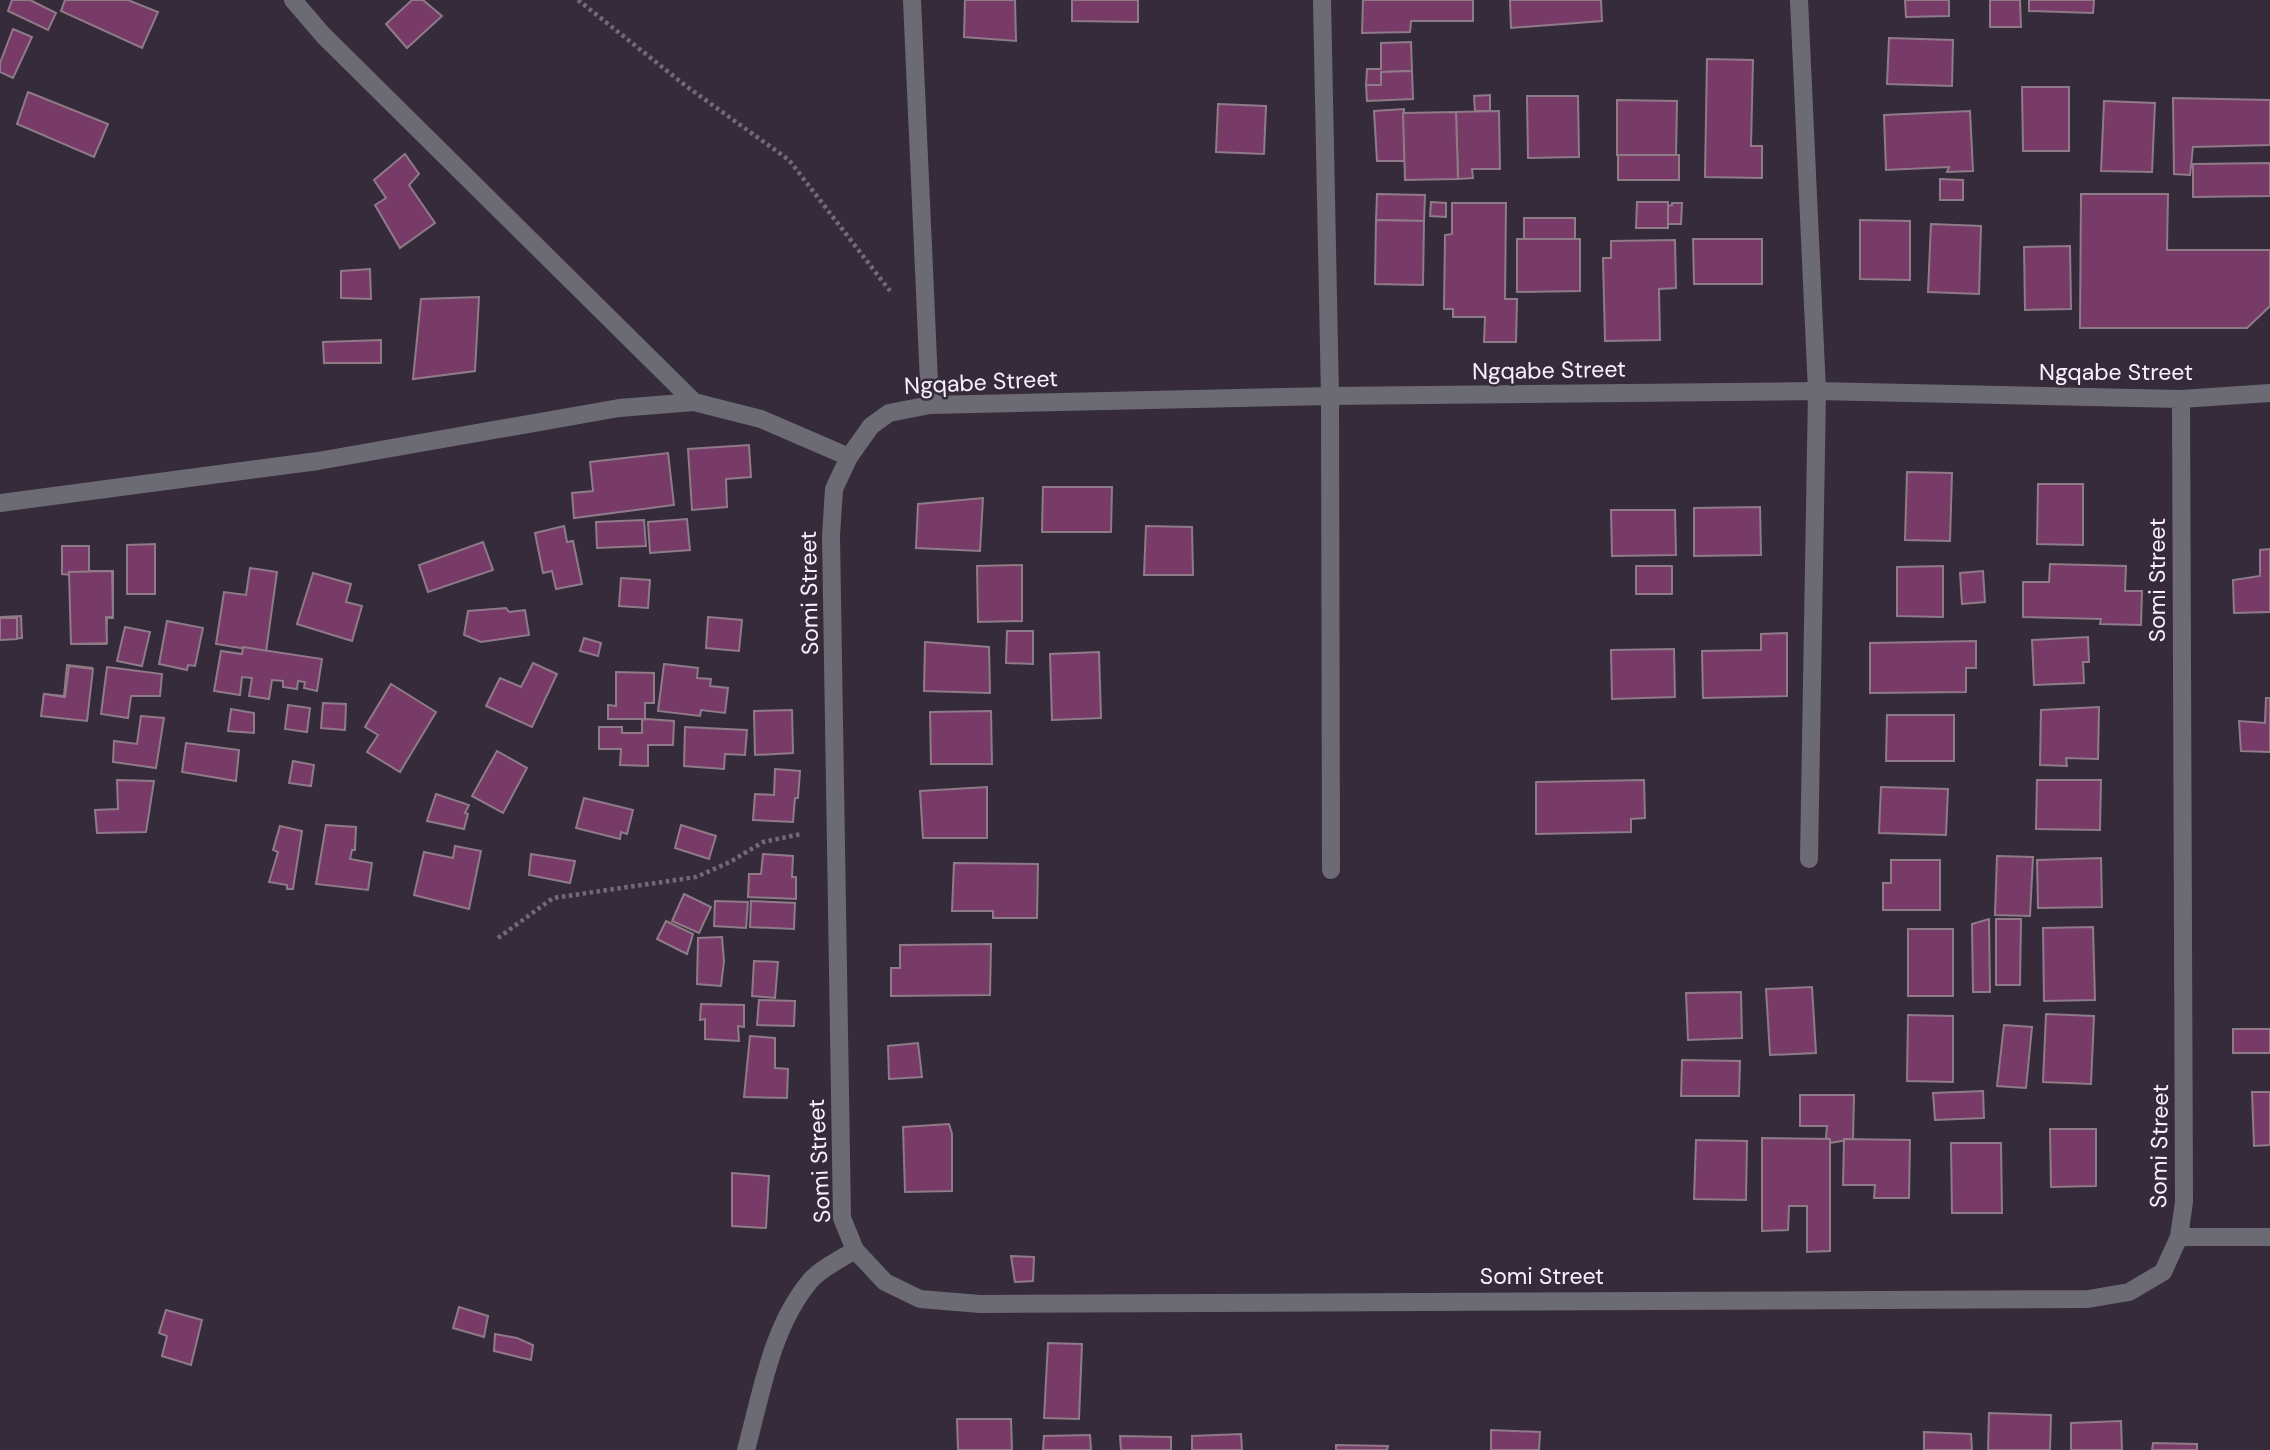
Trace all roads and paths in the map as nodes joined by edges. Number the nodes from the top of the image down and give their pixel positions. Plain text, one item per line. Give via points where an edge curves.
1 (293, 0) edge
2 (578, 0) edge
3 (912, 0) edge
4 (1322, 0) edge
5 (1799, 0) edge
6 (927, 338) junction
7 (1817, 391) junction
8 (2270, 393) edge
9 (1331, 396) junction
10 (2181, 398) junction
11 (694, 402) junction
12 (930, 405) junction
13 (849, 457) junction
14 (0, 503) edge
15 (837, 829) junction
16 (1809, 859) dead end
17 (1331, 870) dead end
18 (498, 937) dead end
19 (2179, 1237) junction
20 (2270, 1237) edge
21 (855, 1250) junction
22 (746, 1450) edge

1 - 11 street via 371,84
2 - 6 path via 789,160
3 - 6 street
4 - 9 street
5 - 7 street
6 - 12 street
7 - 9 street, Ngqabe Street
7 - 10 street, Ngqabe Street
7 - 16 street
8 - 10 street, Ngqabe Street
9 - 12 street, Ngqabe Street
9 - 17 street
10 - 19 street, Somi Street via 2185,1153
11 - 13 street via 761,419
11 - 14 street via 618,408 318,461
12 - 13 street, Ngqabe Street via 889,412 871,426
13 - 15 street, Somi Street via 834,489 831,537
15 - 18 path via 763,842 696,877 553,898
15 - 21 street, Somi Street via 842,1218
19 - 20 street
19 - 21 street, Somi Street via 2164,1272 2129,1292 2088,1299 980,1304 920,1299 885,1282
21 - 22 street via 812,1278 791,1308 770,1355

